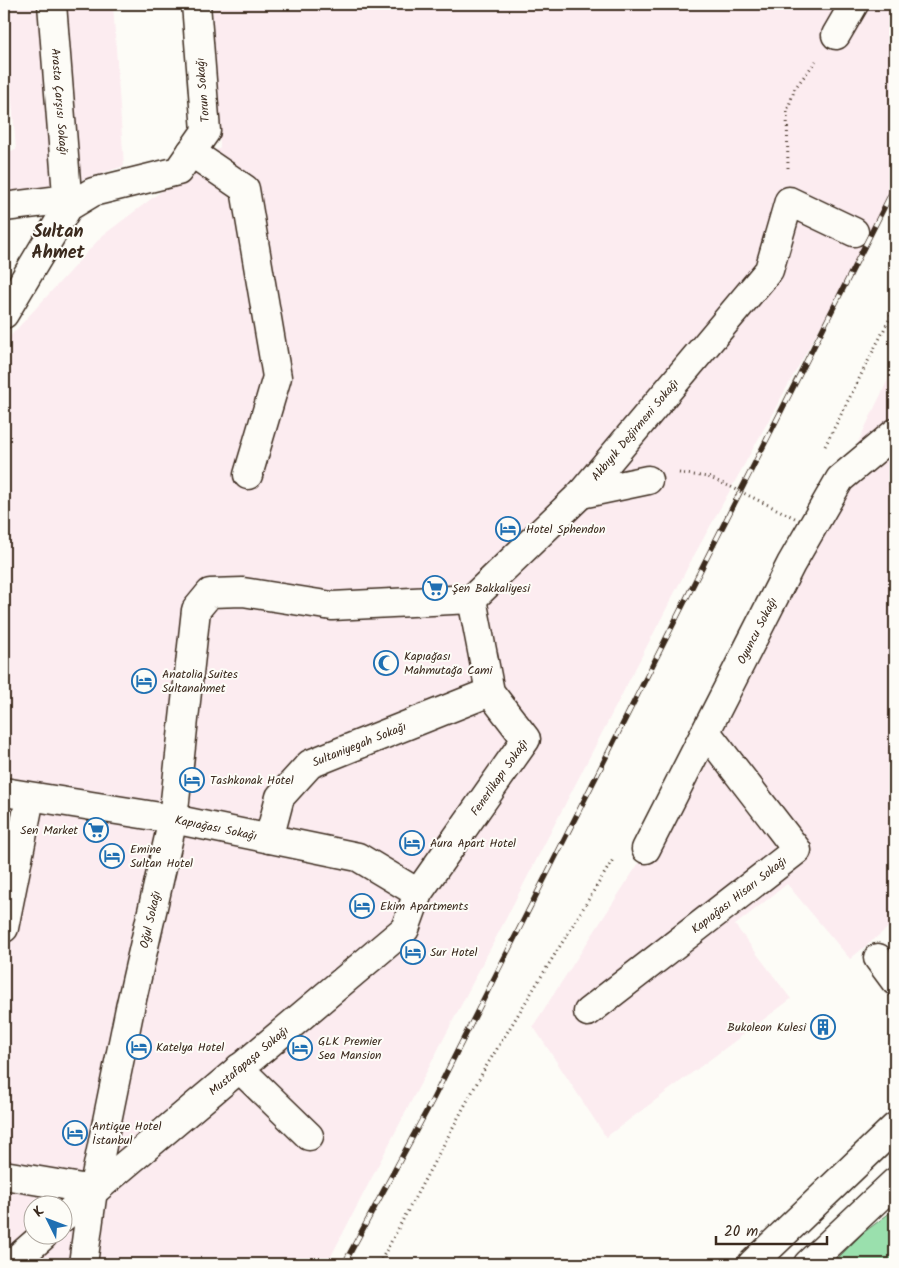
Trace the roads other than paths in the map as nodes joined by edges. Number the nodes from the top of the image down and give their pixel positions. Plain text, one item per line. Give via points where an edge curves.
1 (52, 4) edge
2 (196, 4) edge
3 (854, 4) edge
4 (836, 35) road end
5 (191, 152) junction
6 (68, 203) junction
7 (4, 207) edge
8 (854, 232) dead end
9 (4, 314) edge
10 (895, 433) edge
11 (248, 474) dead end
12 (648, 480) dead end
13 (581, 494) junction
14 (472, 599) junction
15 (490, 692) junction
16 (706, 732) junction
17 (4, 792) edge
18 (30, 798) junction
19 (173, 818) junction
20 (269, 839) junction
21 (646, 848) dead end
22 (418, 893) junction
23 (4, 928) edge
24 (878, 958) dead end
25 (895, 981) edge
26 (588, 1012) dead end
27 (239, 1068) junction
28 (895, 1127) edge
29 (309, 1136) dead end
30 (4, 1175) edge
31 (895, 1182) edge
32 (93, 1190) junction
33 (72, 1209) edge
34 (32, 1246) edge
35 (11, 1264) edge
36 (83, 1264) edge
37 (752, 1264) edge
38 (808, 1264) edge

1 - 6 street, Arasta Çarşısı Sokağı
2 - 5 street, Torun Sokağı via 206,131
3 - 4 street
5 - 6 street, Torun Sokağı via 178,171 93,192
5 - 11 street via 245,189 277,377
6 - 7 street
6 - 9 street
8 - 13 street, Akbıyık Değirmeni Sokağı via 789,201 769,270
10 - 16 street, Oyuncu Sokağı via 840,479 791,564
12 - 13 street
13 - 14 street, Akbıyık Değirmeni Sokağı
14 - 15 street, Fenerlikapı Sokağı
14 - 19 street, Oğul Sokağı via 332,606 243,592 210,593 196,610
15 - 20 street, Sultaniyegah Sokağı via 310,764 280,797
15 - 22 street, Fenerlikapı Sokağı via 526,739
16 - 21 street, Oyuncu Sokağı
16 - 26 street, Kapıağası Hisarı Sokağı via 797,850
17 - 18 street, Kapıağası Sokağı
18 - 19 street, Kapıağası Sokağı
18 - 23 street
19 - 20 street, Kapıağası Sokağı
19 - 32 street, Oğul Sokağı
20 - 22 street, Kapıağası Sokağı via 358,857
22 - 27 street, Mustafapaşa Sokağı via 405,929
24 - 25 street
27 - 29 street
27 - 32 street, Mustafapaşa Sokağı
28 - 37 street
30 - 32 street
31 - 38 street
32 - 33 street, Mustafapaşa Sokağı
32 - 36 street, Oğul Sokağı
34 - 35 street

